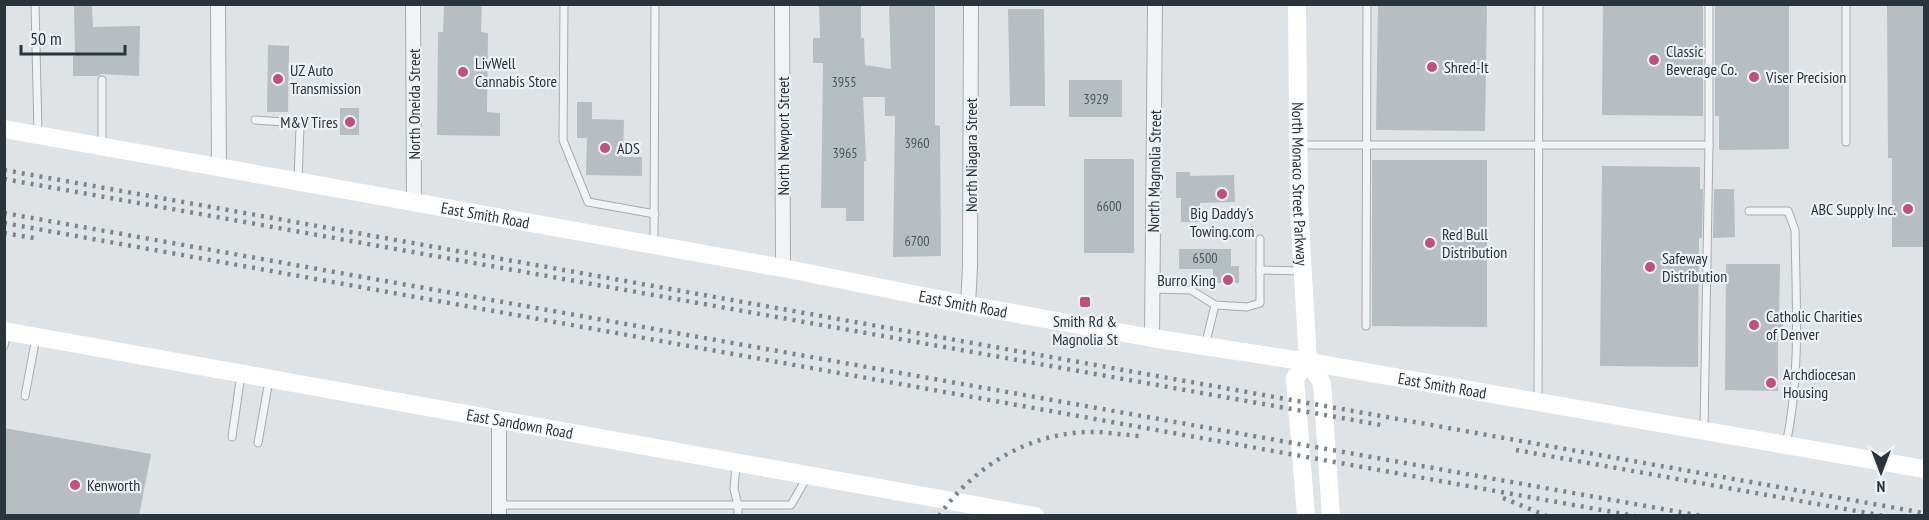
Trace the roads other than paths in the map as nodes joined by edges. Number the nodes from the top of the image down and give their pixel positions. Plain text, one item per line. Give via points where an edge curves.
1 (35, 4) edge
2 (218, 4) edge
3 (413, 4) edge
4 (564, 4) edge
5 (655, 4) edge
6 (782, 4) edge
7 (971, 4) edge
8 (1155, 4) edge
9 (1298, 4) edge
10 (1367, 4) edge
11 (1539, 4) edge
12 (1709, 4) edge
13 (1846, 4) edge
14 (102, 80) dead end
15 (255, 120) dead end
16 (4, 129) edge
17 (38, 136) junction
18 (1846, 142) dead end
19 (1297, 145) junction
20 (1366, 145) junction
21 (1539, 145) junction
22 (1709, 145) junction
23 (102, 147) junction
24 (219, 168) junction
25 (298, 182) junction
26 (414, 203) junction
27 (1749, 211) dead end
28 (655, 214) junction
29 (1260, 239) dead end
30 (654, 245) junction
31 (783, 268) junction
32 (1260, 270) junction
33 (1302, 271) junction
34 (1153, 289) junction
35 (968, 304) junction
36 (1215, 305) junction
37 (1366, 326) dead end
38 (5, 336) edge
39 (36, 337) junction
40 (1152, 338) junction
41 (1205, 346) junction
42 (1308, 362) junction
43 (241, 374) junction
44 (269, 379) junction
45 (25, 396) dead end
46 (1538, 402) junction
47 (499, 420) junction
48 (1704, 431) junction
49 (231, 437) dead end
50 (258, 442) dead end
51 (1786, 445) junction
52 (736, 462) junction
53 (1924, 469) edge
54 (808, 475) junction
55 (738, 505) junction
56 (499, 510) edge
57 (994, 512) edge
58 (738, 516) edge
59 (1035, 516) edge
60 (1306, 516) edge
61 (1331, 516) edge

1 - 17 lane
2 - 24 street
3 - 26 street, North Oneida Street
4 - 28 lane via 563,140 588,202
5 - 28 lane
6 - 31 street, North Newport Street
7 - 35 street, North Niagara Street
8 - 34 street, North Magnolia Street
9 - 19 street, North Monaco Street Parkway
10 - 20 lane
11 - 21 lane
12 - 22 lane
13 - 18 lane
14 - 23 lane
15 - 25 lane via 298,123
16 - 17 street, East Smith Road
17 - 23 street, East Smith Road
19 - 20 lane
19 - 33 street, North Monaco Street Parkway
20 - 21 lane
20 - 37 lane
21 - 22 lane
21 - 46 lane
22 - 48 lane
23 - 24 street, East Smith Road
24 - 25 street, East Smith Road
25 - 26 street, East Smith Road
26 - 30 street, East Smith Road
27 - 51 lane via 1788,211 1795,230 1795,382
28 - 30 lane
29 - 32 lane
30 - 31 street, East Smith Road
31 - 35 street, East Smith Road
32 - 33 lane
32 - 36 lane via 1260,303 1247,307
33 - 42 street, North Monaco Street Parkway
34 - 36 lane via 1191,290
34 - 40 street, North Magnolia Street
35 - 40 street, East Smith Road
36 - 41 lane
38 - 39 street, East Sandown Road
39 - 43 street, East Sandown Road
39 - 45 lane
40 - 41 street, East Smith Road
41 - 42 street, East Smith Road
42 - 46 street, East Smith Road
42 - 60 street via 1295,378
42 - 61 street via 1322,383
43 - 44 street, East Sandown Road
43 - 49 lane
44 - 47 street, East Sandown Road
44 - 50 lane
46 - 48 street, East Smith Road
47 - 52 street, East Sandown Road
47 - 56 street
48 - 51 street, East Smith Road
51 - 53 street, East Smith Road
52 - 54 street, East Sandown Road
52 - 55 lane via 734,489
54 - 55 lane via 791,505
54 - 57 street, East Sandown Road
55 - 56 lane
55 - 58 lane
57 - 59 street, East Sandown Road

